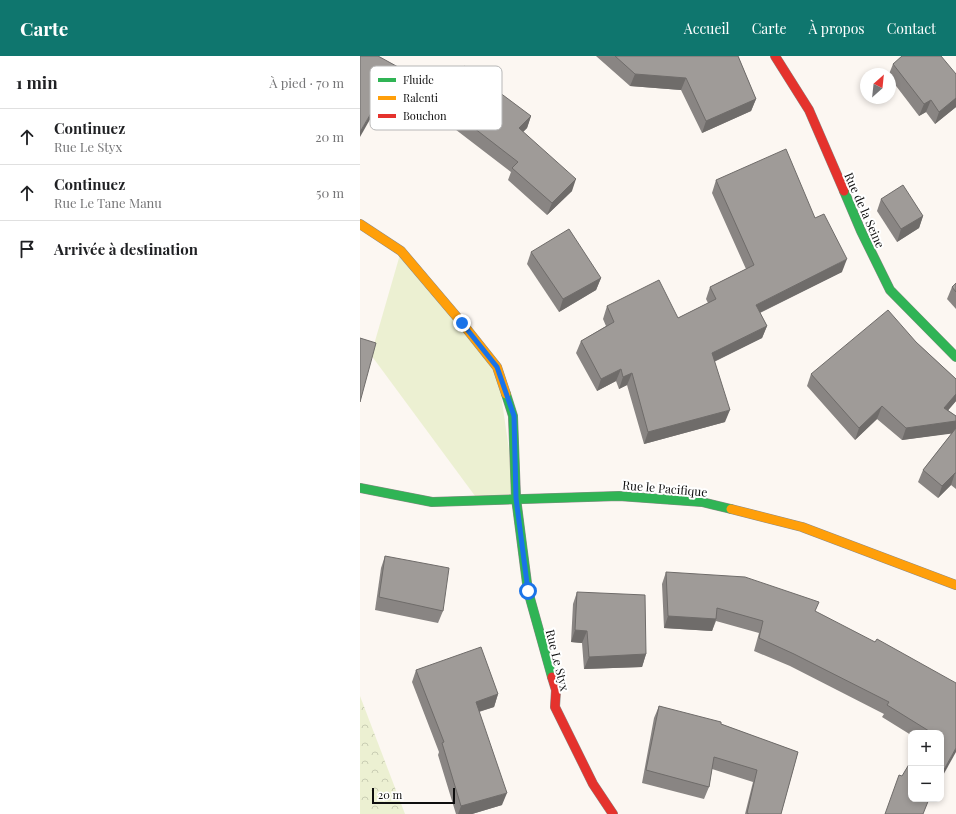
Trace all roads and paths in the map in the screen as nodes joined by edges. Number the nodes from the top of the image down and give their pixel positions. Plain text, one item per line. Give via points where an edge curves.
1 (775, 56) edge
2 (360, 224) edge
3 (956, 357) edge
4 (360, 488) edge
5 (516, 498) junction
6 (956, 586) edge
7 (613, 814) edge

1 - 3 street, Rue de la Seine via 809,110 861,231 890,290
2 - 5 street, Rue Le Styx via 401,251 497,367 514,416
4 - 5 street, Rue le Pacifique via 432,502
5 - 6 street, Rue le Pacifique via 619,496 702,502 802,527
5 - 7 street, Rue Le Styx via 528,591 556,690 555,707 593,784

